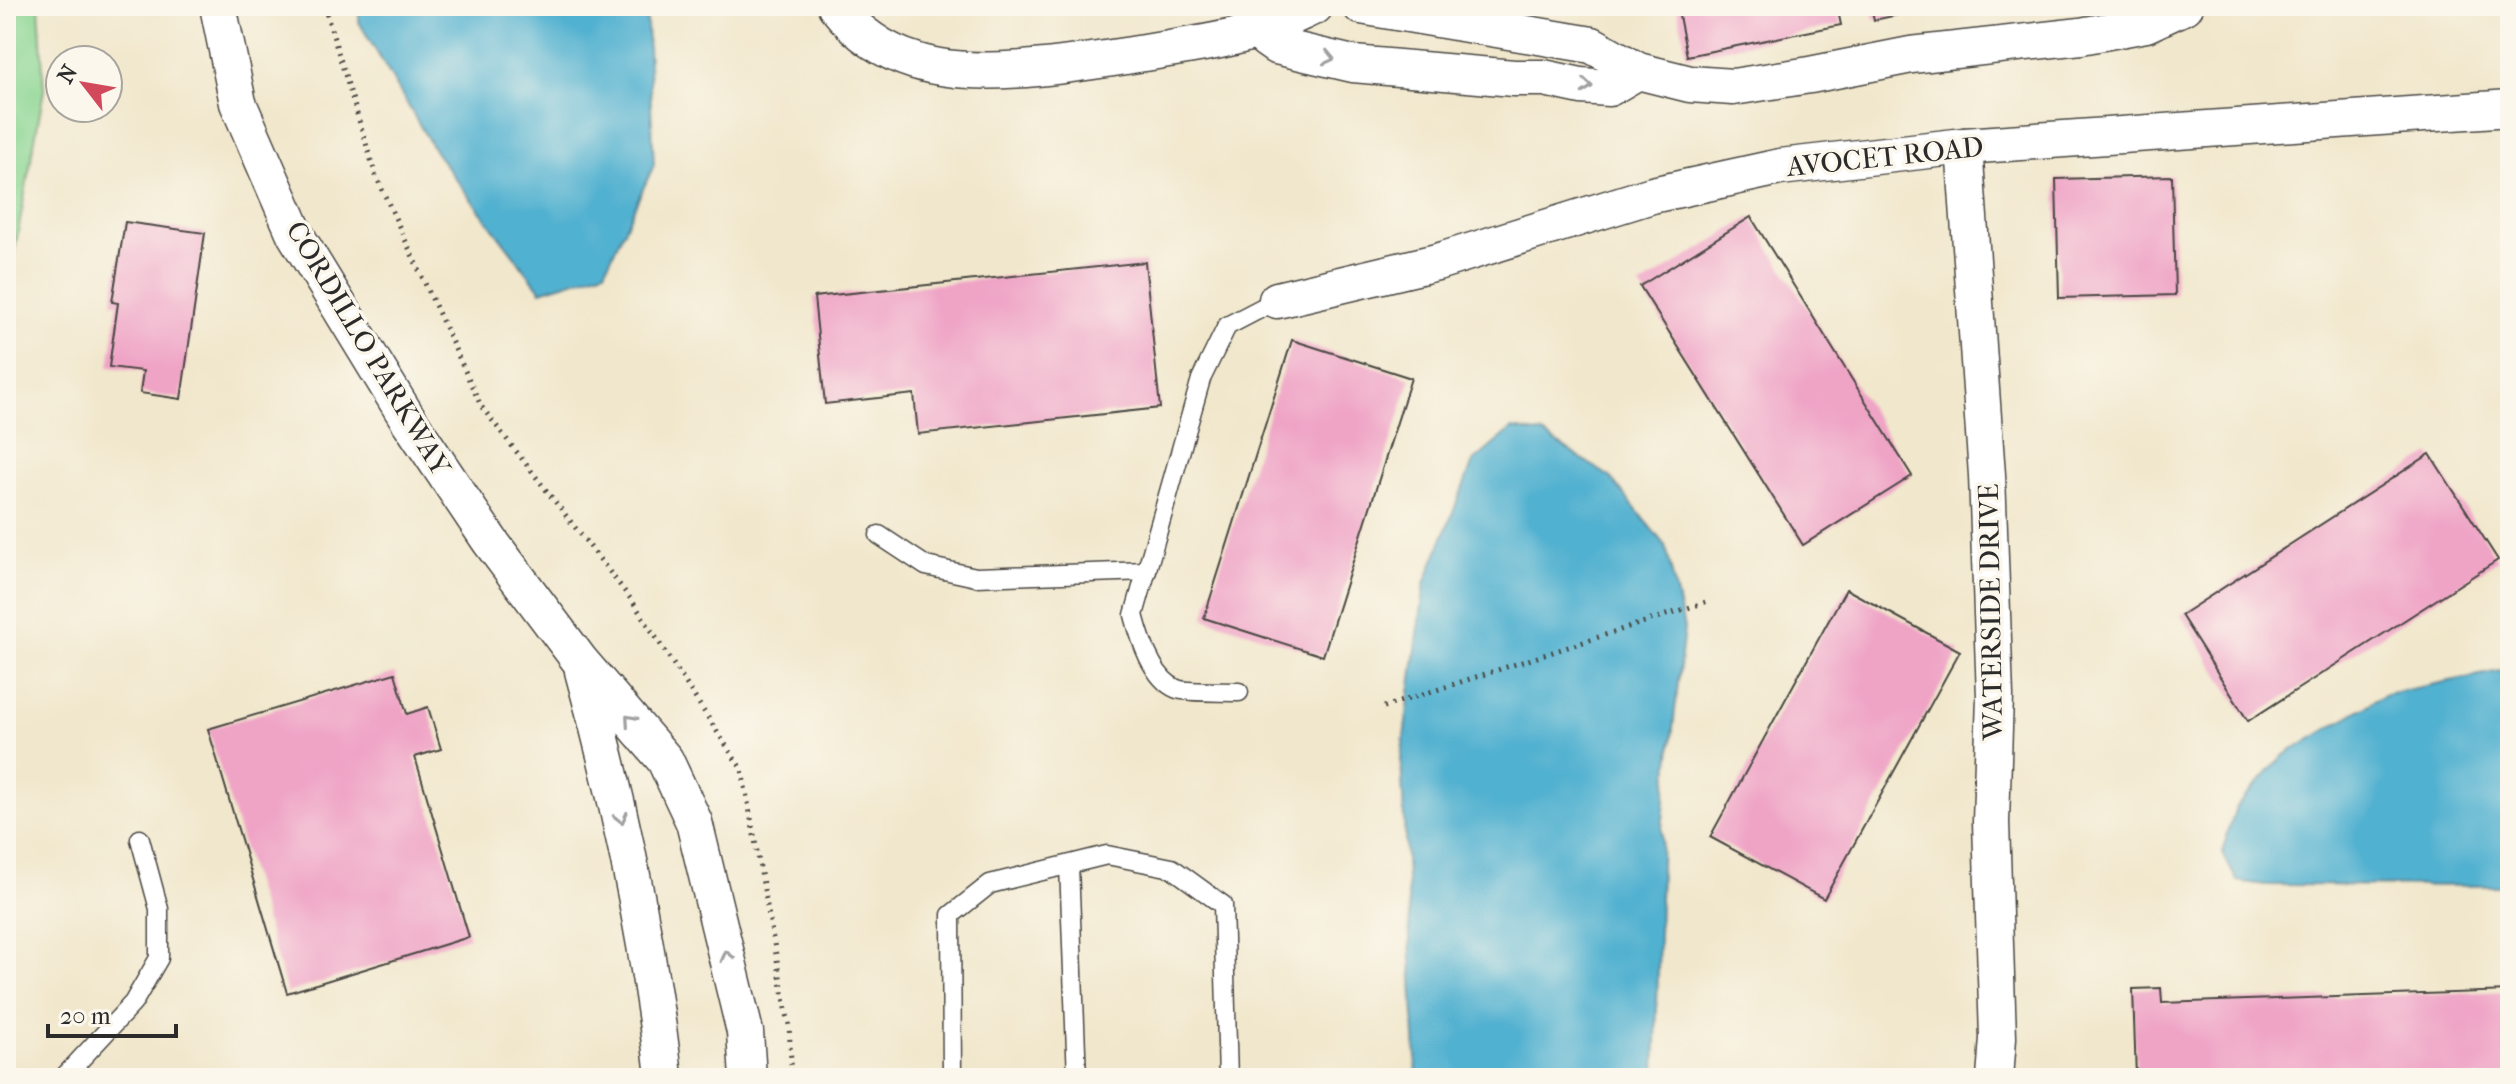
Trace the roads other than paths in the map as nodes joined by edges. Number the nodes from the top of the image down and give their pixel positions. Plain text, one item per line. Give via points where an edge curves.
1 (218, 6) edge
2 (836, 6) edge
3 (1315, 6) edge
4 (1361, 6) edge
5 (2185, 6) edge
6 (1260, 30) junction
7 (1638, 71) junction
8 (2510, 108) edge
9 (1964, 146) junction
10 (1277, 300) joint
11 (879, 535) dead end
12 (1147, 571) junction
13 (580, 661) junction
14 (1239, 692) dead end
15 (140, 839) dead end
16 (1069, 865) junction
17 (63, 1078) edge
18 (664, 1078) edge
19 (748, 1078) edge
20 (952, 1078) edge
21 (1077, 1078) edge
22 (1228, 1078) edge
23 (1995, 1078) edge

1 - 13 street, CORDILLO PARKWAY via 238,103 295,234 415,430
2 - 6 street via 852,26 885,50 916,62 992,72 1114,58
3 - 6 street
4 - 7 street via 1592,45
5 - 7 street via 2146,24 2107,31 1911,55 1733,87 1690,84
6 -> 7 street via 1276,46 1353,64 1609,88
8 - 9 street, AVOCET ROAD
9 - 10 street, AVOCET ROAD via 1780,167 1652,195 1437,262
9 - 23 street, WATERSIDE DRIVE via 1987,475 1995,696
10 - 12 lane via 1227,326 1201,379
11 - 12 lane via 926,566 976,577
12 - 14 lane via 1134,615 1142,645 1158,673 1177,689
13 -> 18 street, CORDILLO PARKWAY via 629,852
19 -> 13 street, CORDILLO PARKWAY via 745,1032 694,822 665,760
15 - 17 lane via 159,909 159,958 133,1003
16 - 20 lane via 990,884 951,915
16 - 21 lane
16 - 22 lane via 1107,855 1172,868 1223,905

